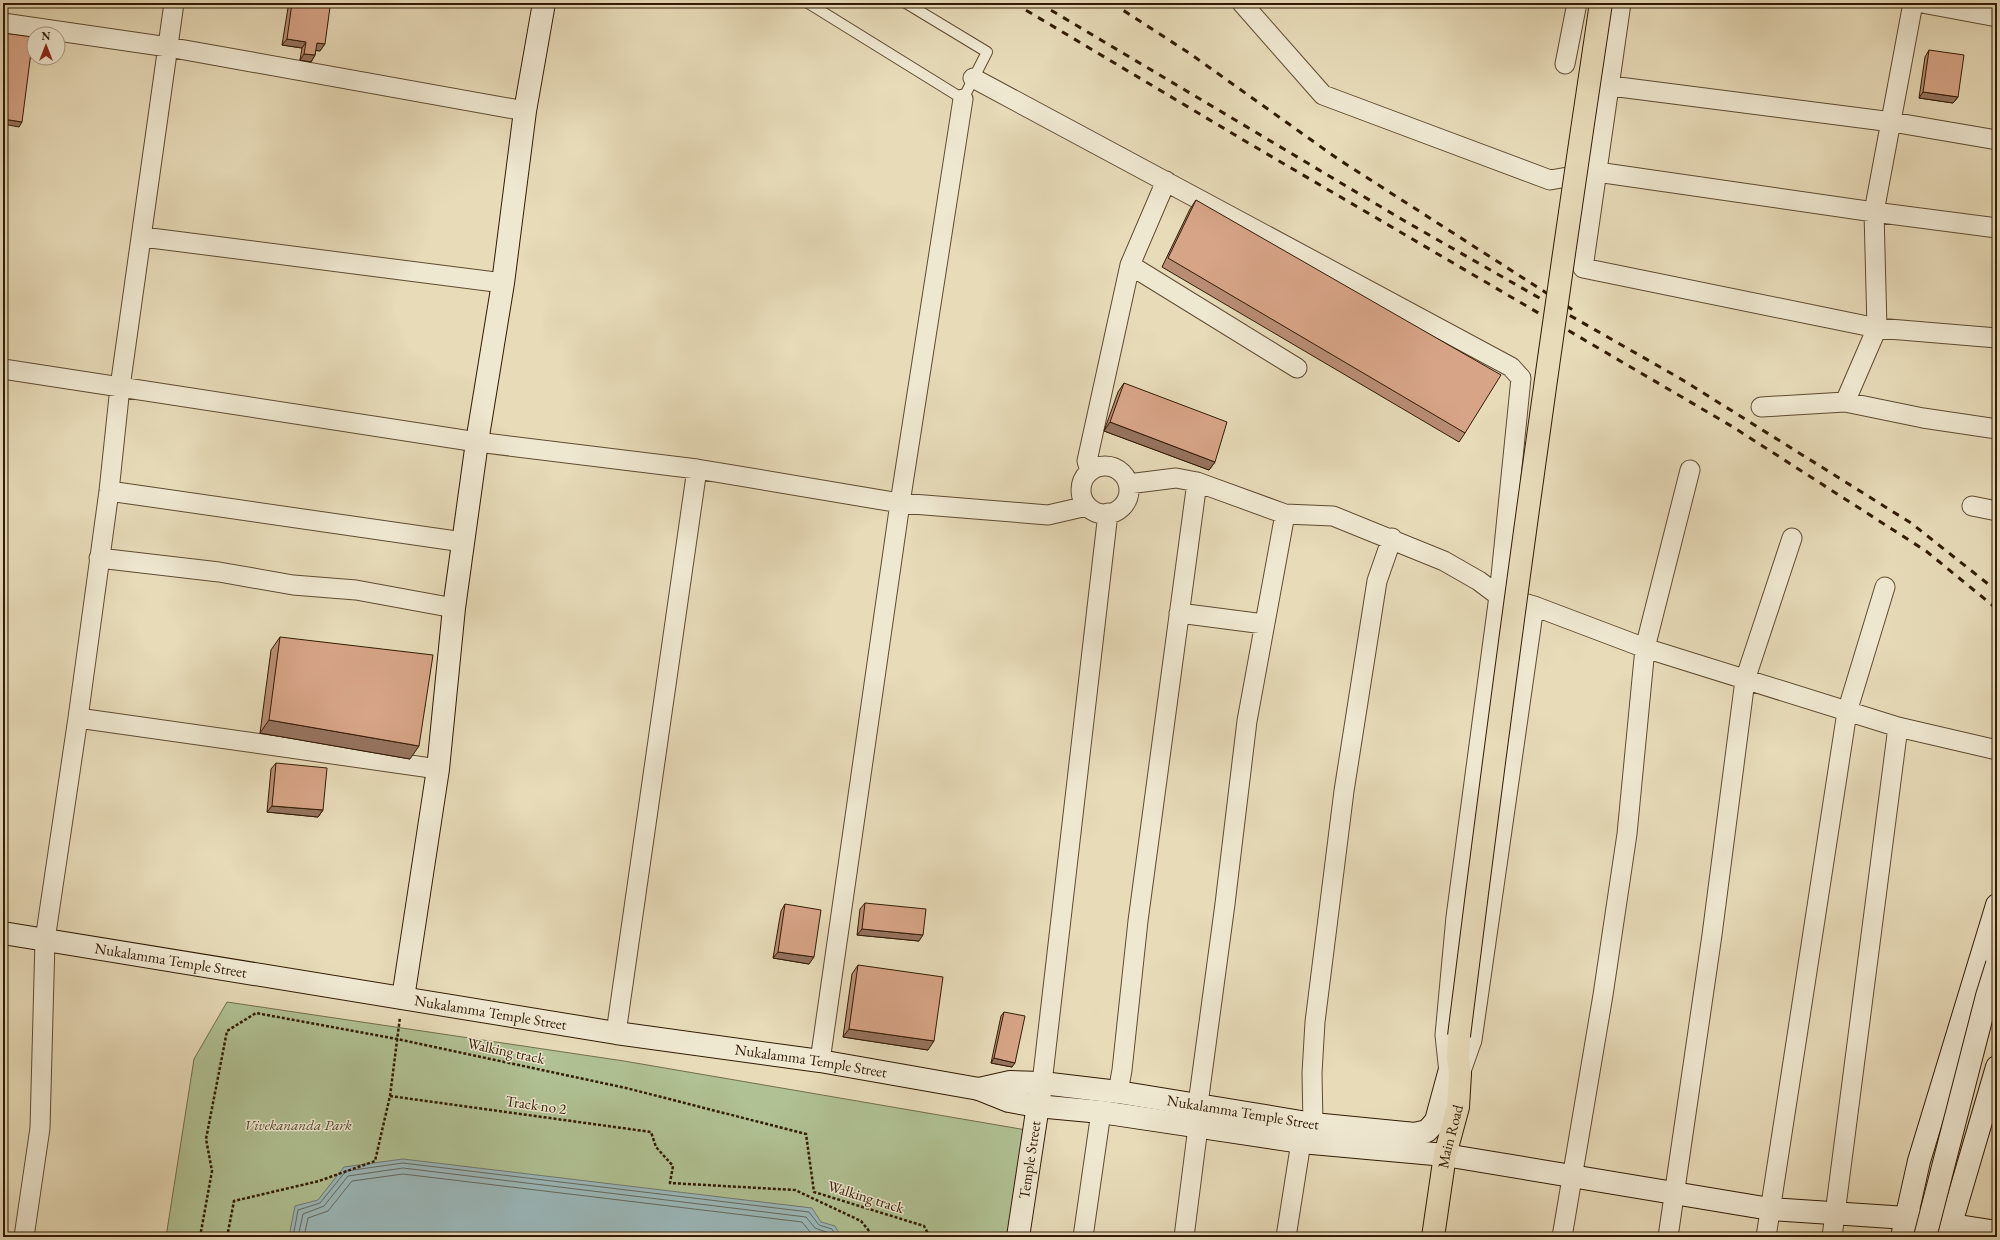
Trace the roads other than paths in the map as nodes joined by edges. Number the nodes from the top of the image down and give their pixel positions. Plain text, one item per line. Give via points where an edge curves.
1 (174, 3) edge
2 (544, 3) edge
3 (808, 3) edge
4 (906, 3) edge
5 (1242, 3) edge
6 (1577, 3) edge
7 (1601, 3) edge
8 (1621, 3) edge
9 (1913, 3) edge
10 (1922, 3) edge
11 (1997, 17) edge
12 (3, 23) edge
13 (168, 47) junction
14 (1564, 64) dead end
15 (973, 78) junction
16 (1611, 86) junction
17 (963, 99) junction
18 (526, 111) junction
19 (1892, 122) junction
20 (1997, 140) edge
21 (1597, 172) junction
22 (1166, 181) junction
23 (1874, 212) junction
24 (1997, 228) edge
25 (143, 237) junction
26 (1130, 266) junction
27 (503, 283) junction
28 (1877, 328) junction
29 (1997, 338) edge
30 (1297, 368) dead end
31 (3, 370) edge
32 (120, 387) junction
33 (1844, 402) junction
34 (1761, 406) dead end
35 (1997, 428) edge
36 (477, 442) junction
37 (697, 469) junction
38 (1690, 470) dead end
39 (1090, 471) junction
40 (1197, 482) junction
41 (1128, 484) junction
42 (109, 491) junction
43 (900, 503) junction
44 (1087, 506) junction
45 (1972, 506) dead end
46 (1997, 512) edge
47 (1108, 513) junction
48 (1285, 514) junction
49 (1392, 538) junction
50 (1792, 538) dead end
51 (463, 542) junction
52 (99, 558) junction
53 (1885, 587) dead end
54 (1499, 596) junction
55 (1534, 606) junction
56 (454, 608) junction
57 (1179, 613) junction
58 (1264, 624) junction
59 (1645, 648) junction
60 (1745, 680) junction
61 (1847, 712) junction
62 (78, 718) junction
63 (1898, 728) junction
64 (1997, 750) edge
65 (438, 768) junction
66 (1997, 905) edge
67 (3, 934) edge
68 (45, 940) junction
69 (1997, 964) edge
70 (404, 998) junction
71 (616, 1033) junction
72 (820, 1061) junction
73 (1997, 1067) edge
74 (1456, 1068) junction
75 (1042, 1083) junction
76 (979, 1089) junction
77 (1118, 1092) junction
78 (1198, 1104) junction
79 (1037, 1106) junction
80 (1101, 1112) junction
81 (1313, 1124) junction
82 (1198, 1127) junction
83 (1301, 1142) junction
84 (1446, 1154) junction
85 (1573, 1176) junction
86 (1675, 1193) junction
87 (1770, 1209) junction
88 (1836, 1213) junction
89 (1905, 1227) edge
90 (1949, 1230) edge
91 (1997, 1232) edge
92 (24, 1237) edge
93 (1018, 1237) edge
94 (1083, 1237) edge
95 (1184, 1237) edge
96 (1286, 1237) edge
97 (1432, 1237) edge
98 (1562, 1237) edge
99 (1668, 1237) edge
100 (1766, 1237) edge
101 (1832, 1237) edge
102 (1925, 1237) edge

1 - 13 street
2 - 18 street
3 - 17 lane
4 - 15 lane via 986,52
5 - 21 street via 1323,96 1550,180
6 - 14 street
7 - 74 highway, Main Road, bridge via 1556,303 1504,684
8 - 16 street
9 - 19 street
10 - 11 street
12 - 13 street
13 - 18 street
13 - 25 street
15 - 17 lane
15 - 22 street
16 - 19 street
16 - 21 street
17 - 43 street
18 - 27 street
19 - 20 street
19 - 23 street
21 - 23 street
21 - 28 street via 1583,268
22 - 26 street
22 - 54 street via 1511,367 1520,378
23 - 24 street
23 - 28 street
25 - 27 street
25 - 32 street
26 - 30 street
26 - 39 street via 1087,461
27 - 36 street
28 - 29 street
28 - 33 street
31 - 32 street
32 - 36 street
32 - 42 street
33 - 34 street
33 - 35 street via 1923,418
36 - 37 street
36 - 51 street
37 - 43 street
37 - 71 street
38 - 59 street
39 - 41 street via 1105,466 1112,467 1125,477
39 - 44 street via 1085,476 1081,491
40 - 41 street via 1176,478
40 - 48 street
40 - 57 street
41 - 47 street via 1128,492 1122,506
42 - 51 street
42 - 52 street
43 - 44 street via 1048,515
43 - 72 street
44 - 47 street via 1100,513
45 - 46 street
47 - 75 street
48 - 49 street via 1333,516
48 - 58 street
49 - 54 street via 1444,561
49 - 81 street via 1377,581 1344,791 1314,1022
50 - 60 street
51 - 56 street
52 - 56 street via 356,590
52 - 62 street
53 - 61 street
54 - 55 street
54 - 74 street via 1456,917 1446,1035
55 - 59 street
55 - 74 street via 1472,1040
56 - 65 street
57 - 58 street
57 - 77 street
58 - 78 street via 1247,721
59 - 60 street
59 - 85 street via 1627,834
60 - 61 street
60 - 86 street
61 - 63 street
61 - 87 street
62 - 65 street
62 - 68 street
63 - 64 street
63 - 88 street
65 - 70 street
66 - 89 street via 1919,1161
67 - 68 street, Nukalamma Temple Street
68 - 70 street, Nukalamma Temple Street
68 - 92 street via 40,1128
69 - 102 street, bridge
70 - 71 street, Nukalamma Temple Street
71 - 72 street, Nukalamma Temple Street
72 - 76 street, Nukalamma Temple Street
73 - 90 street
74 - 81 street, Nukalamma Temple Street via 1436,1121 1428,1131 1415,1134
74 - 84 highway, Main Road via 1458,1107
75 - 76 street, Nukalamma Temple Street via 1010,1082
75 - 77 street, Nukalamma Temple Street
75 - 79 street, Temple Street
76 - 79 street, Nukalamma Temple Street via 1008,1101
77 - 78 street, Nukalamma Temple Street
78 - 81 street, Nukalamma Temple Street
79 - 80 street, Nukalamma Temple Street
79 - 93 street, Temple Street
80 - 82 street, Nukalamma Temple Street
80 - 94 street
82 - 83 street, Nukalamma Temple Street
82 - 95 street
83 - 84 street, Nukalamma Temple Street
83 - 96 street
84 - 85 street, Nukalamma Temple Street
84 - 97 highway, Main Road
85 - 86 street, Nukalamma Temple Street
85 - 98 street
86 - 87 street, Nukalamma Temple Street
86 - 99 street
87 - 88 street, Nukalamma Temple Street
87 - 100 street
88 - 89 street, Nukalamma Temple Street
88 - 101 street
89 - 90 street, Nukalamma Temple Street
90 - 91 street, Nukalamma Temple Street

